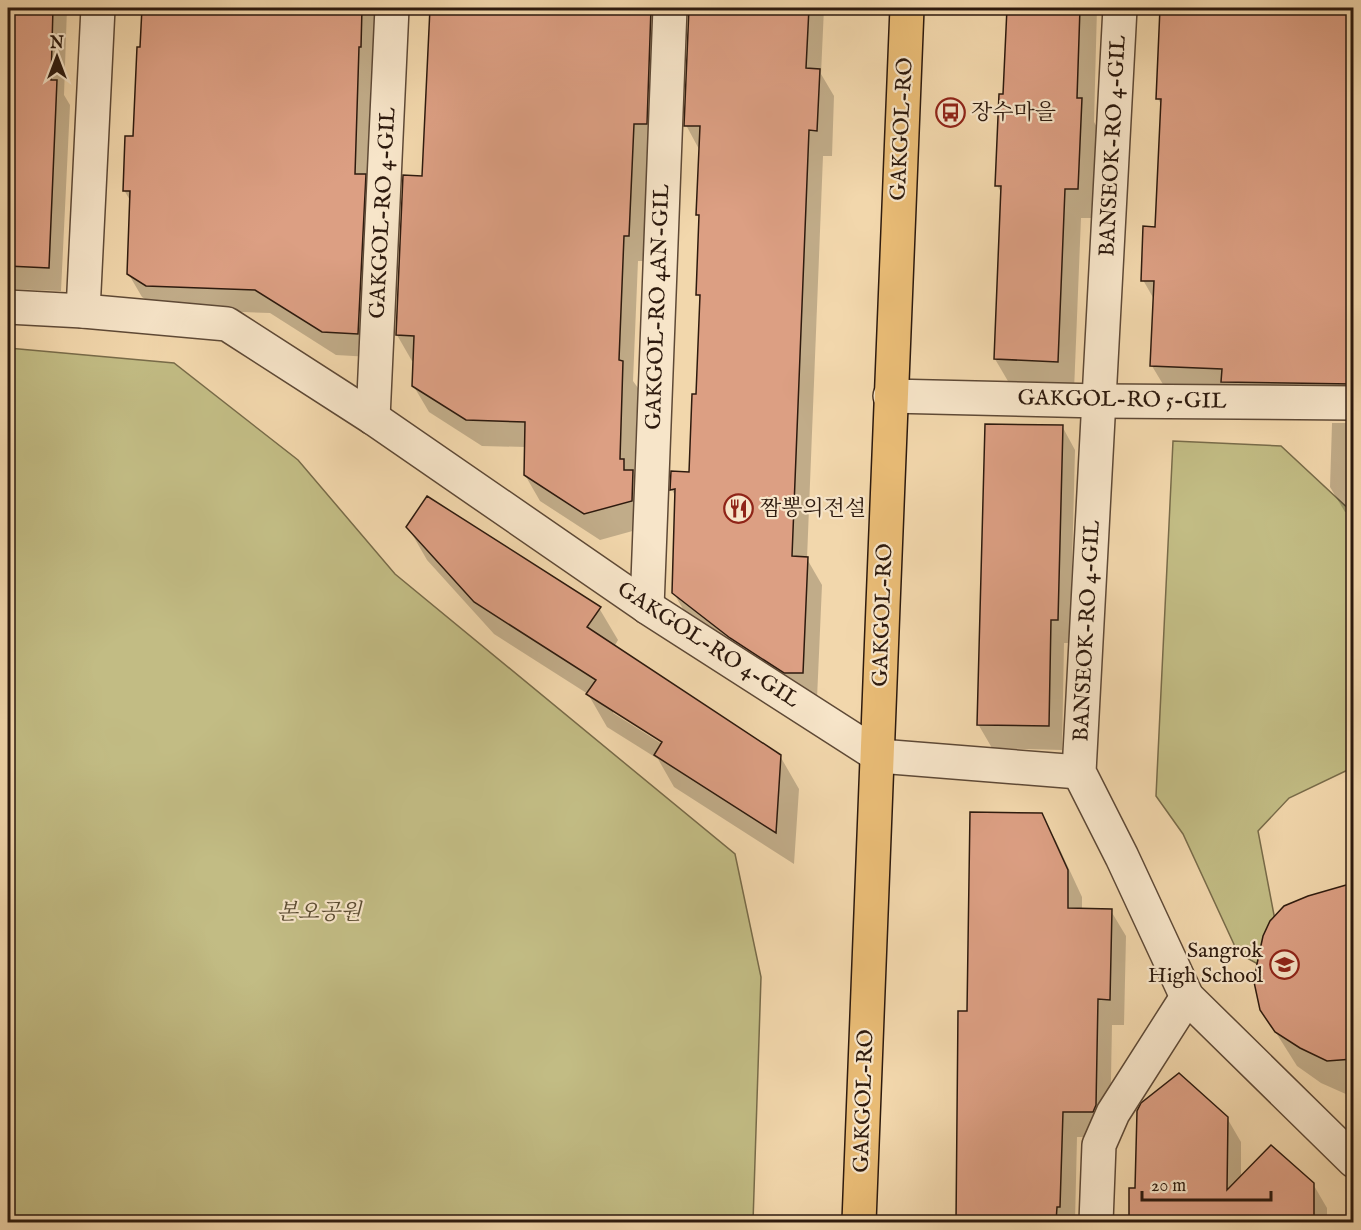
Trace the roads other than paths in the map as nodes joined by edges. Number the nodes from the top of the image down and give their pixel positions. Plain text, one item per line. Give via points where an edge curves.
1 (98, 8) edge
2 (392, 8) edge
3 (670, 8) edge
4 (908, 8) edge
5 (1120, 8) edge
6 (8, 308) edge
7 (83, 311) junction
8 (890, 396) junction
9 (1100, 401) junction
10 (1353, 403) edge
11 (373, 418) junction
12 (647, 607) junction
13 (879, 756) junction
14 (1079, 772) junction
15 (1187, 997) junction
16 (1353, 1161) edge
17 (859, 1222) edge
18 (1096, 1222) edge

1 - 7 street
2 - 11 street, GAKGOL-RO 4-GIL
3 - 12 street, GAKGOL-RO 4AN-GIL
4 - 8 main road, GAKGOL-RO
5 - 9 street, BANSEOK-RO 4-GIL
6 - 7 street, GAKGOL-RO 4-GIL
7 - 11 street, GAKGOL-RO 4-GIL via 227,324
8 - 9 street, GAKGOL-RO 5-GIL
8 - 13 main road, GAKGOL-RO
9 - 10 street, GAKGOL-RO 5-GIL
9 - 14 street, BANSEOK-RO 4-GIL
11 - 12 street, GAKGOL-RO 4-GIL
12 - 13 street, GAKGOL-RO 4-GIL
13 - 14 street, GAKGOL-RO 4-GIL
13 - 17 main road, GAKGOL-RO
14 - 15 street, BANSEOK-RO 4-GIL
15 - 16 street, BANSEOK-RO 4-GIL
15 - 18 street via 1113,1113 1099,1146

